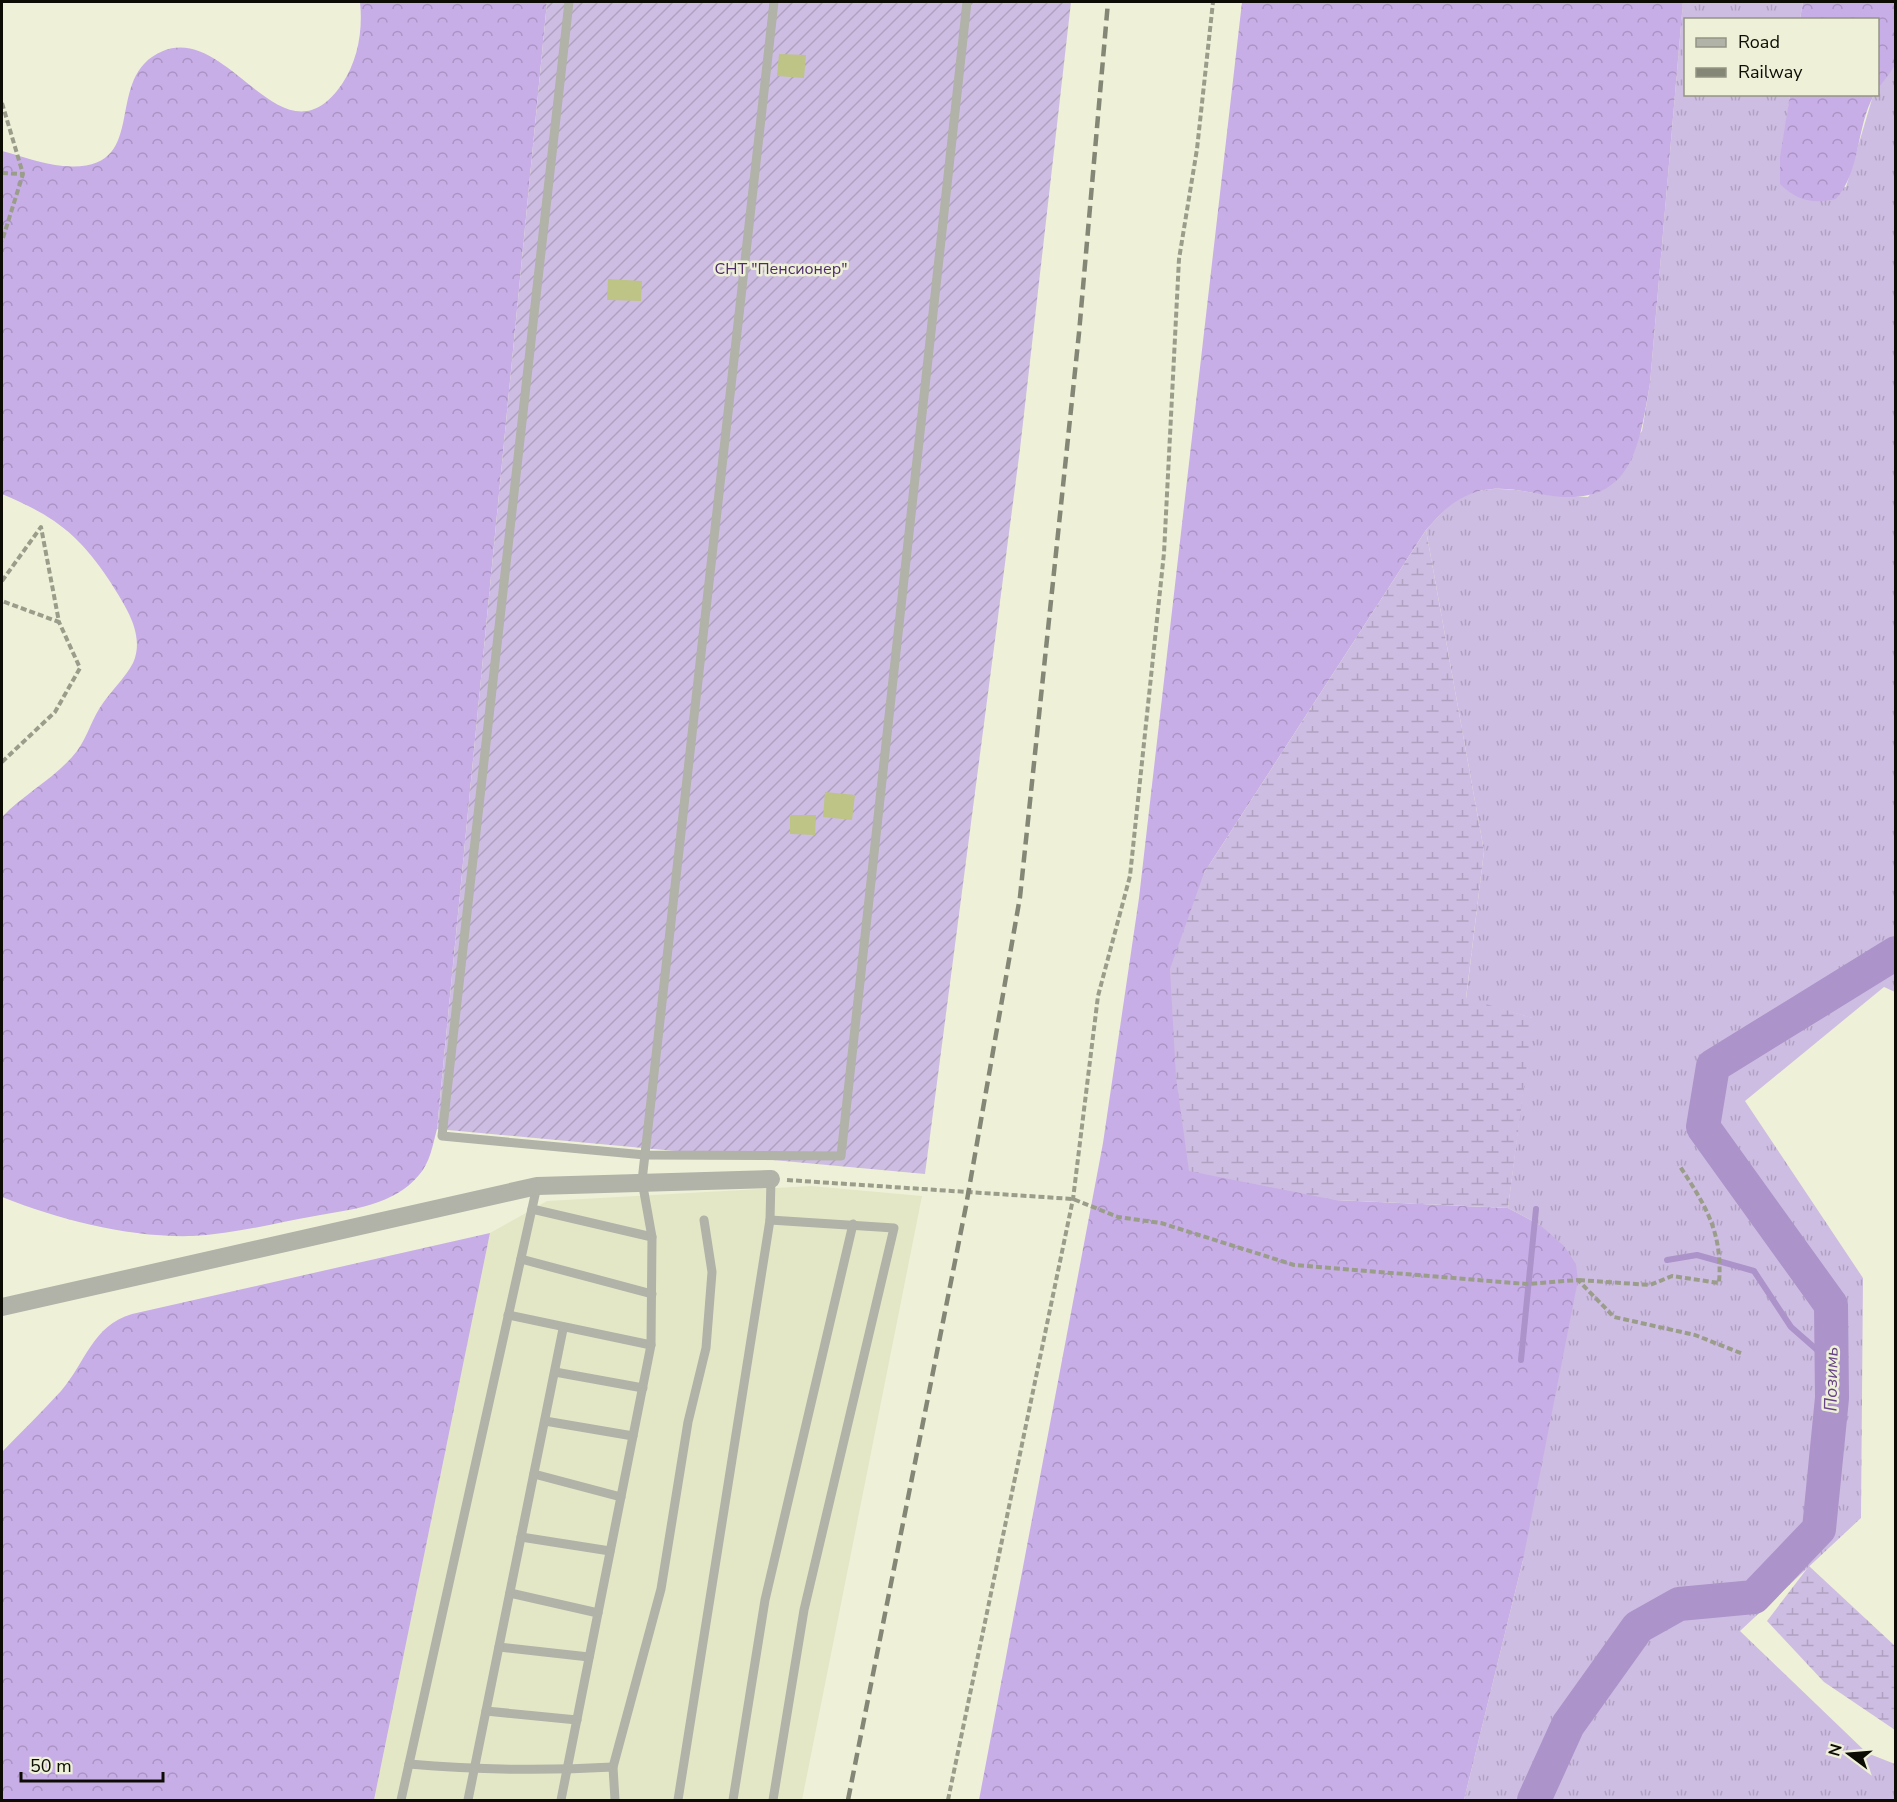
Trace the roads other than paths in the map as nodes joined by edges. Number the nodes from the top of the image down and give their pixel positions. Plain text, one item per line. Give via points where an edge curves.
1 (569, 2) edge
2 (774, 2) edge
3 (967, 2) edge
4 (645, 1155) junction
5 (771, 1179) joint
6 (642, 1181) junction
7 (537, 1186) junction
8 (532, 1209) junction
9 (704, 1220) dead end
10 (770, 1220) junction
11 (853, 1224) junction
12 (652, 1237) junction
13 (521, 1259) junction
14 (652, 1294) junction
15 (2, 1307) edge
16 (508, 1315) junction
17 (563, 1329) junction
18 (651, 1345) junction
19 (555, 1372) junction
20 (642, 1388) junction
21 (545, 1421) junction
22 (633, 1436) junction
23 (534, 1474) junction
24 (621, 1497) junction
25 (521, 1537) junction
26 (610, 1551) junction
27 (510, 1593) junction
28 (598, 1613) junction
29 (499, 1647) junction
30 (589, 1657) junction
31 (486, 1711) junction
32 (577, 1720) junction
33 (409, 1764) junction
34 (613, 1767) junction
35 (474, 1769) junction
36 (567, 1770) junction
37 (401, 1800) edge
38 (468, 1800) edge
39 (561, 1800) edge
40 (615, 1800) edge
41 (678, 1800) edge
42 (733, 1800) edge
43 (773, 1800) edge

1 - 4 lane via 442,1136
2 - 4 lane
3 - 4 lane via 841,1156
4 - 6 lane
5 - 6 street
5 - 10 lane
6 - 7 street
6 - 12 lane
7 - 8 lane
7 - 15 street
8 - 12 lane
8 - 13 lane
9 - 34 lane via 712,1272 706,1348 688,1422 661,1589
10 - 11 lane
10 - 41 lane
11 - 42 lane via 765,1600
11 - 43 lane via 894,1228 804,1610
12 - 14 lane
13 - 14 lane
13 - 16 lane
14 - 18 lane
16 - 17 lane
16 - 33 lane
17 - 18 lane
17 - 19 lane
18 - 20 lane
19 - 20 lane
19 - 21 lane
20 - 22 lane
21 - 22 lane
21 - 23 lane
22 - 24 lane
23 - 24 lane
23 - 25 lane
24 - 26 lane
25 - 26 lane
25 - 27 lane
26 - 28 lane
27 - 28 lane
27 - 29 lane
28 - 30 lane
29 - 30 lane
29 - 31 lane
30 - 32 lane
31 - 32 lane
31 - 35 lane
32 - 36 lane
33 - 35 lane
33 - 37 lane
34 - 36 lane
34 - 40 lane
35 - 36 lane
35 - 38 lane
36 - 39 lane

